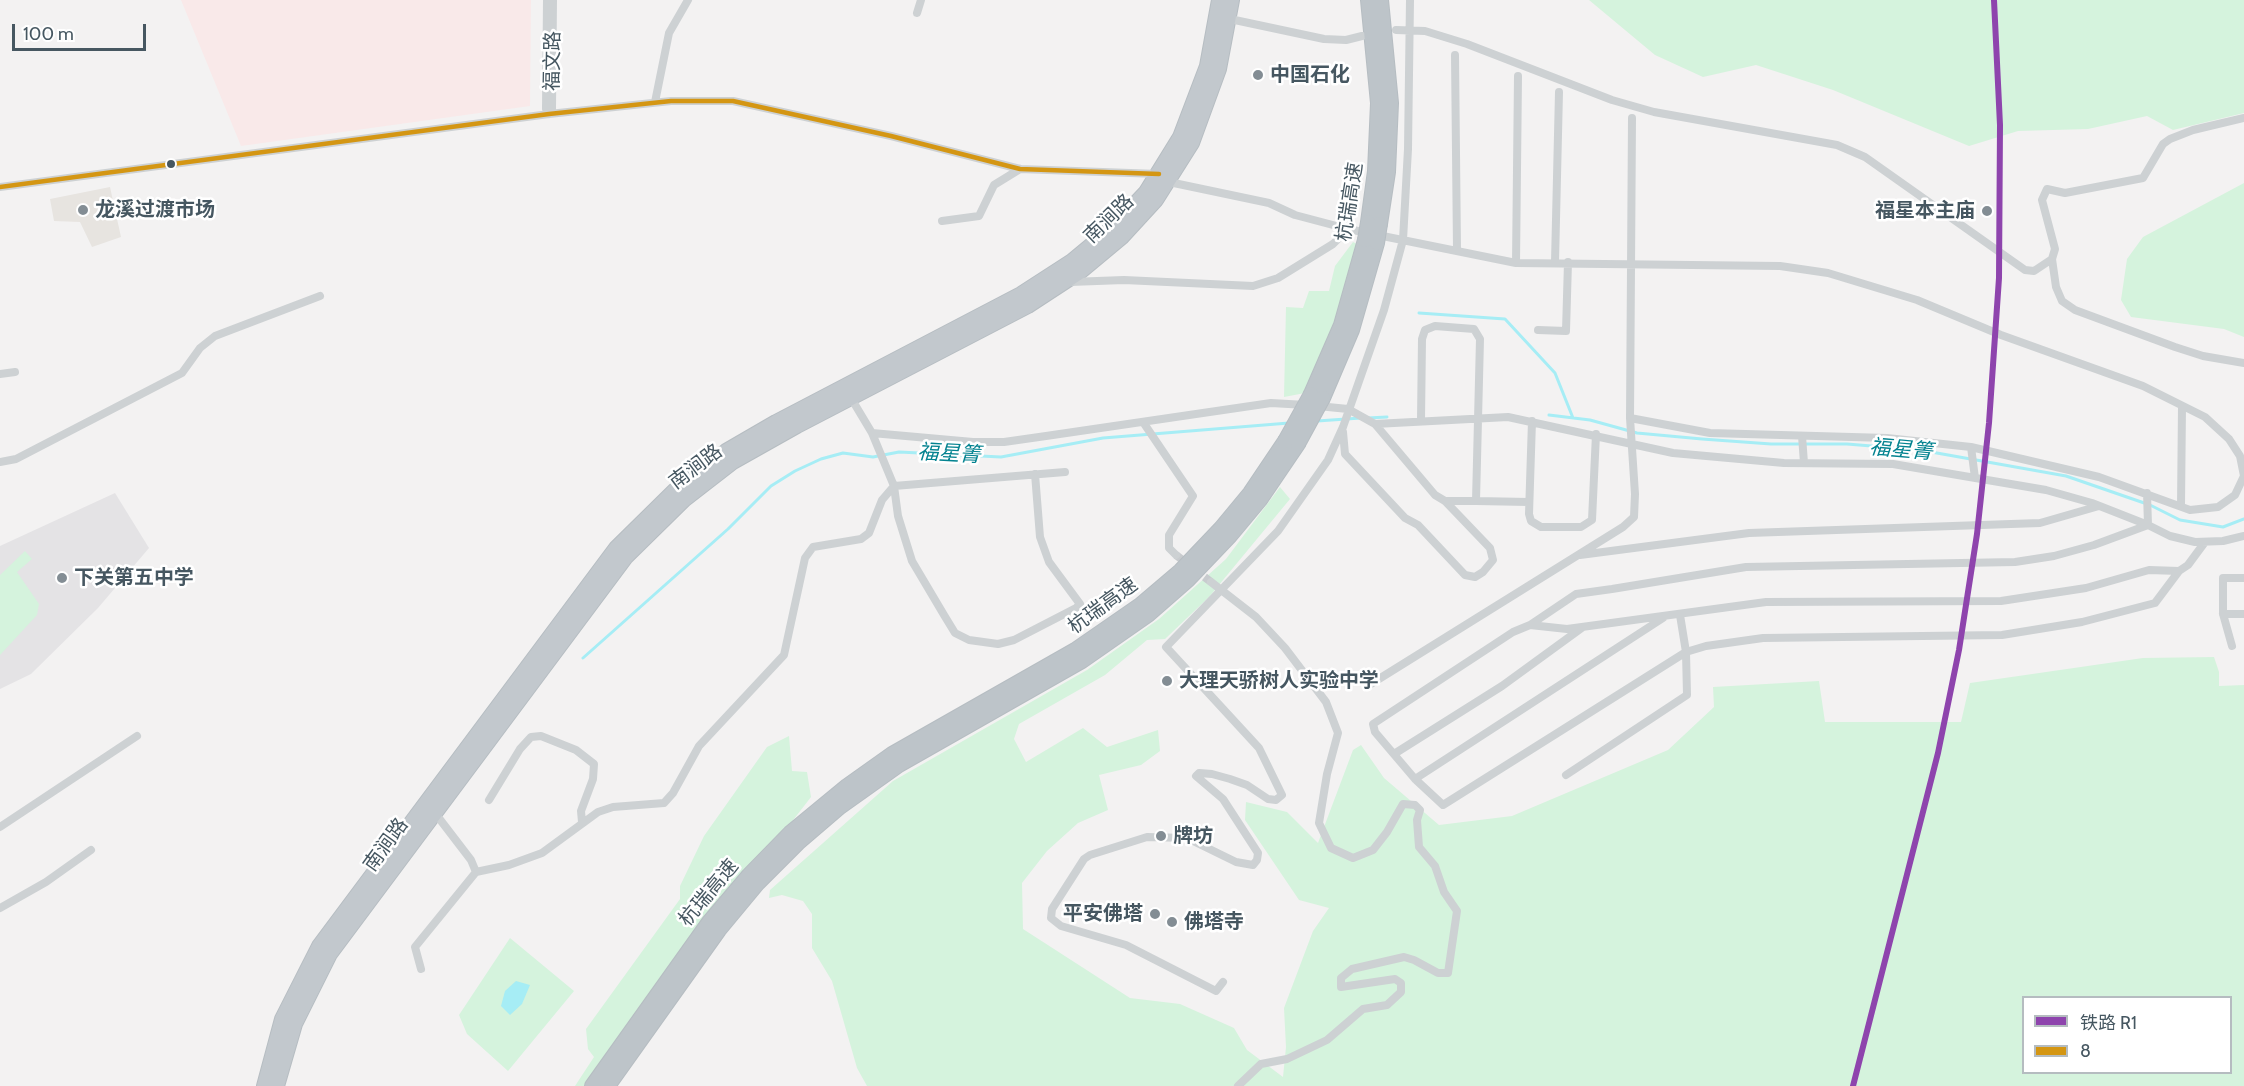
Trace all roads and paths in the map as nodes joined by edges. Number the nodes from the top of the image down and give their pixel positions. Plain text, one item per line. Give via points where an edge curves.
1 (547, 0) edge
2 (553, 0) edge
3 (688, 0) edge
4 (921, 0) edge
5 (1219, 0) edge
6 (1232, 0) edge
7 (1368, 0) edge
8 (1381, 0) edge
9 (1410, 0) edge
10 (917, 13) dead end
11 (1230, 19) junction
12 (1411, 29) junction
13 (1396, 30) dead end
14 (1362, 36) dead end
15 (1455, 55) dead end
16 (1518, 76) dead end
17 (1559, 92) dead end
18 (655, 102) junction
19 (549, 114) junction
20 (1632, 118) dead end
21 (2244, 118) edge
22 (1020, 169) junction
23 (1164, 178) junction
24 (0, 187) edge
25 (942, 221) dead end
26 (1374, 223) junction
27 (1348, 229) junction
28 (1403, 240) junction
29 (1457, 250) junction
30 (2052, 259) junction
31 (1554, 262) junction
32 (1568, 262) junction
33 (1516, 263) junction
34 (1629, 264) junction
35 (1065, 282) junction
36 (320, 296) dead end
37 (1538, 330) dead end
38 (2244, 363) edge
39 (15, 372) dead end
40 (0, 374) edge
41 (848, 392) junction
42 (2182, 406) junction
43 (1347, 411) junction
44 (1478, 418) junction
45 (1420, 420) junction
46 (1532, 421) junction
47 (1630, 421) junction
48 (1375, 424) junction
49 (1146, 425) junction
50 (1343, 427) junction
51 (872, 433) junction
52 (1596, 434) junction
53 (1803, 437) junction
54 (1632, 440) junction
55 (1292, 442) junction
56 (1973, 450) junction
57 (0, 462) edge
58 (1804, 463) junction
59 (1065, 472) dead end
60 (1035, 474) junction
61 (1975, 478) junction
62 (894, 486) junction
63 (2148, 495) junction
64 (1445, 501) junction
65 (1476, 501) junction
66 (1529, 502) junction
67 (2099, 506) junction
68 (2181, 506) junction
69 (2148, 525) junction
70 (2244, 536) edge
71 (2205, 542) junction
72 (1176, 555) dead end
73 (1577, 556) junction
74 (2179, 571) junction
75 (2244, 578) edge
76 (1211, 582) tunnel mouth
77 (1222, 592) junction
78 (2223, 614) junction
79 (2244, 614) edge
80 (1680, 615) junction
81 (1665, 617) junction
82 (1530, 625) junction
83 (1585, 627) junction
84 (2232, 646) dead end
85 (1686, 652) junction
86 (1366, 687) dead end
87 (137, 736) dead end
88 (1394, 754) junction
89 (1566, 775) dead end
90 (1415, 779) junction
91 (489, 800) dead end
92 (435, 813) junction
93 (582, 822) junction
94 (0, 826) edge
95 (91, 850) dead end
96 (476, 872) junction
97 (0, 908) edge
98 (421, 969) dead end
99 (1223, 982) dead end
100 (264, 1086) edge
101 (277, 1086) edge
102 (592, 1086) edge
103 (608, 1086) edge
104 (1238, 1086) edge

1 - 19 street, 福文路
2 - 19 street, 福文路
3 - 18 street via 669,33
4 - 10 street
5 - 23 highway, 南涧路 via 1196,99
6 - 11 highway, 南涧路
7 - 26 highway, 杭瑞高速 via 1378,103
8 - 26 highway, 杭瑞高速 via 1391,103 1388,172
9 - 12 street
11 - 14 street via 1324,39
11 - 23 highway, 南涧路 via 1209,103 1192,143
12 - 13 street
12 - 28 street
12 - 30 street via 1467,44 1612,100 1654,112 1837,145 1865,157 2025,270 2034,270
15 - 29 street
16 - 33 street
17 - 31 street
18 - 19 street
18 - 22 street via 733,101
19 - 24 street
20 - 34 street
21 - 30 street via 2170,139 2143,178 2065,193 2047,189 2042,200 2055,249
22 - 23 street
22 - 25 street via 994,184 979,216
23 - 27 street via 1269,203
23 - 35 highway, 南涧路 via 1122,237
23 - 41 highway, 南涧路 via 1113,227 1048,278
26 - 55 highway, 杭瑞高速, bridge via 1371,242 1317,396
27 - 28 street
27 - 35 street via 1333,244 1278,278 1253,286 1124,280
28 - 29 street
28 - 43 street via 1384,310
29 - 33 street
30 - 38 street via 2062,301 2075,310 2203,356
31 - 32 street
31 - 33 street
32 - 34 street
32 - 37 street via 1566,331
34 - 42 street via 1780,266 1828,273 1917,300 2001,335 2101,369
34 - 47 street
35 - 41 highway, 南涧路 via 997,322
36 - 57 street via 215,336 200,348 182,373 16,459
39 - 40 street
41 - 51 street
41 - 92 highway, 南涧路 via 734,462 670,512 605,583
41 - 100 highway, 南涧路 via 762,429 707,464 661,502 609,557 319,946 282,1019
42 - 68 street
42 - 68 street via 2205,417 2229,439 2240,456 2244,476 2235,495 2218,507 2190,510
43 - 48 street
43 - 49 street via 1271,403
43 - 50 street
44 - 45 street
44 - 45 street via 1479,335 1469,327 1435,326 1425,330 1422,339
44 - 46 street
44 - 65 street
45 - 48 street
46 - 52 street
46 - 66 street
47 - 53 street via 1710,433
47 - 54 street
48 - 64 street via 1435,495
49 - 51 street via 1004,442
49 - 72 street via 1193,496 1169,536 1169,549
50 - 64 street via 1346,454 1405,518 1418,525 1465,574 1475,577 1491,563 1493,554
50 - 77 street via 1328,460 1278,531
51 - 62 street
52 - 54 street
52 - 66 street via 1594,515 1589,523 1578,527 1538,526 1530,518
53 - 56 street via 1887,438
53 - 58 street
54 - 58 street via 1673,453
54 - 73 street via 1634,517
55 - 102 highway, 杭瑞高速 via 1221,528 1140,606 1076,650 892,754 789,833 709,922
55 - 103 highway, 杭瑞高速 via 1245,519 1195,573 1148,615 1075,665 899,765 798,843 719,930
56 - 61 street
56 - 63 street via 2099,477
58 - 61 street via 1893,464
59 - 60 street
60 - 62 street
60 - 62 street via 1040,537 1049,562 1080,604 1014,640 998,644 969,640 956,633 944,615 912,561 898,516
61 - 67 street via 2046,490
62 - 93 street via 882,500 869,533 861,539 813,547 805,558 784,655 699,746 664,803 613,807
63 - 68 street
63 - 69 street
64 - 65 street
65 - 66 street
67 - 69 street
67 - 73 street via 2040,523 1749,533
69 - 71 street via 2170,536
69 - 82 street via 2094,545 2015,562 1746,567 1611,588 1576,594
70 - 71 street
71 - 74 street
73 - 86 street
74 - 80 street via 2149,570 2086,588 2001,601 1766,602
74 - 85 street via 2155,603 2071,624 2001,635 1763,638
75 - 78 street via 2223,578
76 - 77 street
77 - 99 street via 1166,647 1259,748 1279,786 1282,795 1276,800 1230,779 1212,774 1196,776 1223,799 1258,853 1257,860 1252,865 1236,862 1187,838 1147,837 1084,859 1052,909 1051,918 1061,926 1126,945 1216,992
77 - 104 street via 1256,617 1326,702 1338,733 1319,823 1331,848 1353,858 1373,850 1403,804 1415,805 1420,810 1419,847 1435,866 1444,892 1457,911 1448,973 1438,973 1404,957 1352,969 1341,978 1341,987 1395,979 1401,983 1401,992 1387,1005 1363,1009 1327,1040 1287,1059 1261,1064
78 - 79 street
78 - 84 street
80 - 81 street
80 - 85 street
81 - 83 street
81 - 90 street
82 - 83 street
82 - 88 street via 1513,632 1373,724
83 - 88 street via 1502,686
85 - 89 street via 1687,695
85 - 90 street via 1443,805
87 - 94 street
88 - 90 street
91 - 93 street via 520,750 531,737 541,736 576,750 594,764 581,811
92 - 96 street
92 - 101 highway, 南涧路 via 319,972 295,1024
93 - 96 street via 542,853
95 - 97 street
96 - 98 street via 415,947

